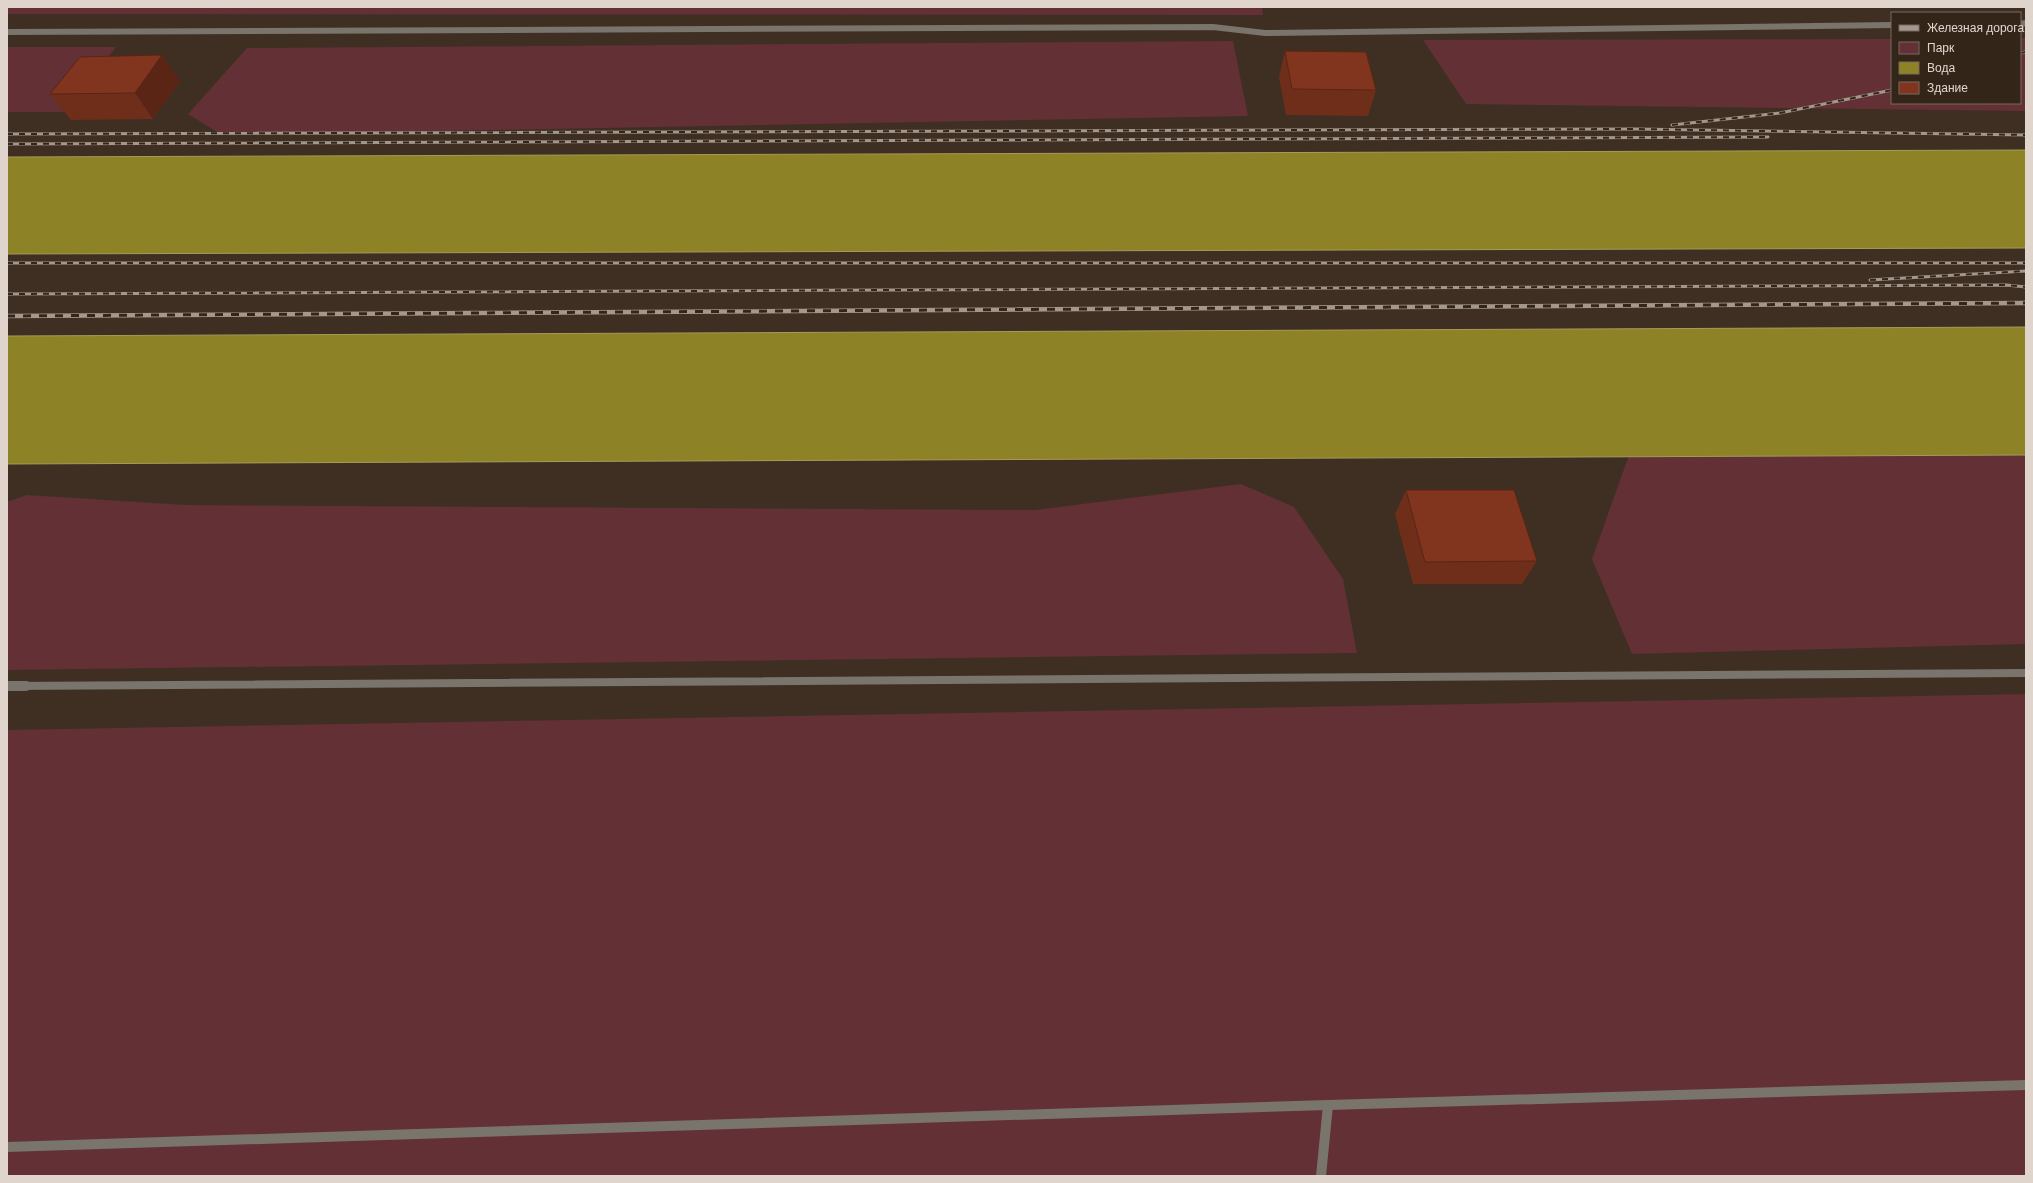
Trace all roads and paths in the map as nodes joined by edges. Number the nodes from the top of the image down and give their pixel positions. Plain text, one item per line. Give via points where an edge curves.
1 (1891, 25) edge
2 (7, 32) edge
3 (2026, 673) edge
4 (7, 686) edge
5 (2026, 1085) edge
6 (1328, 1105) junction
7 (7, 1147) edge
8 (1321, 1176) edge

1 - 2 lane via 1265,33 1213,27
3 - 4 lane
5 - 6 lane
6 - 7 lane
6 - 8 lane

